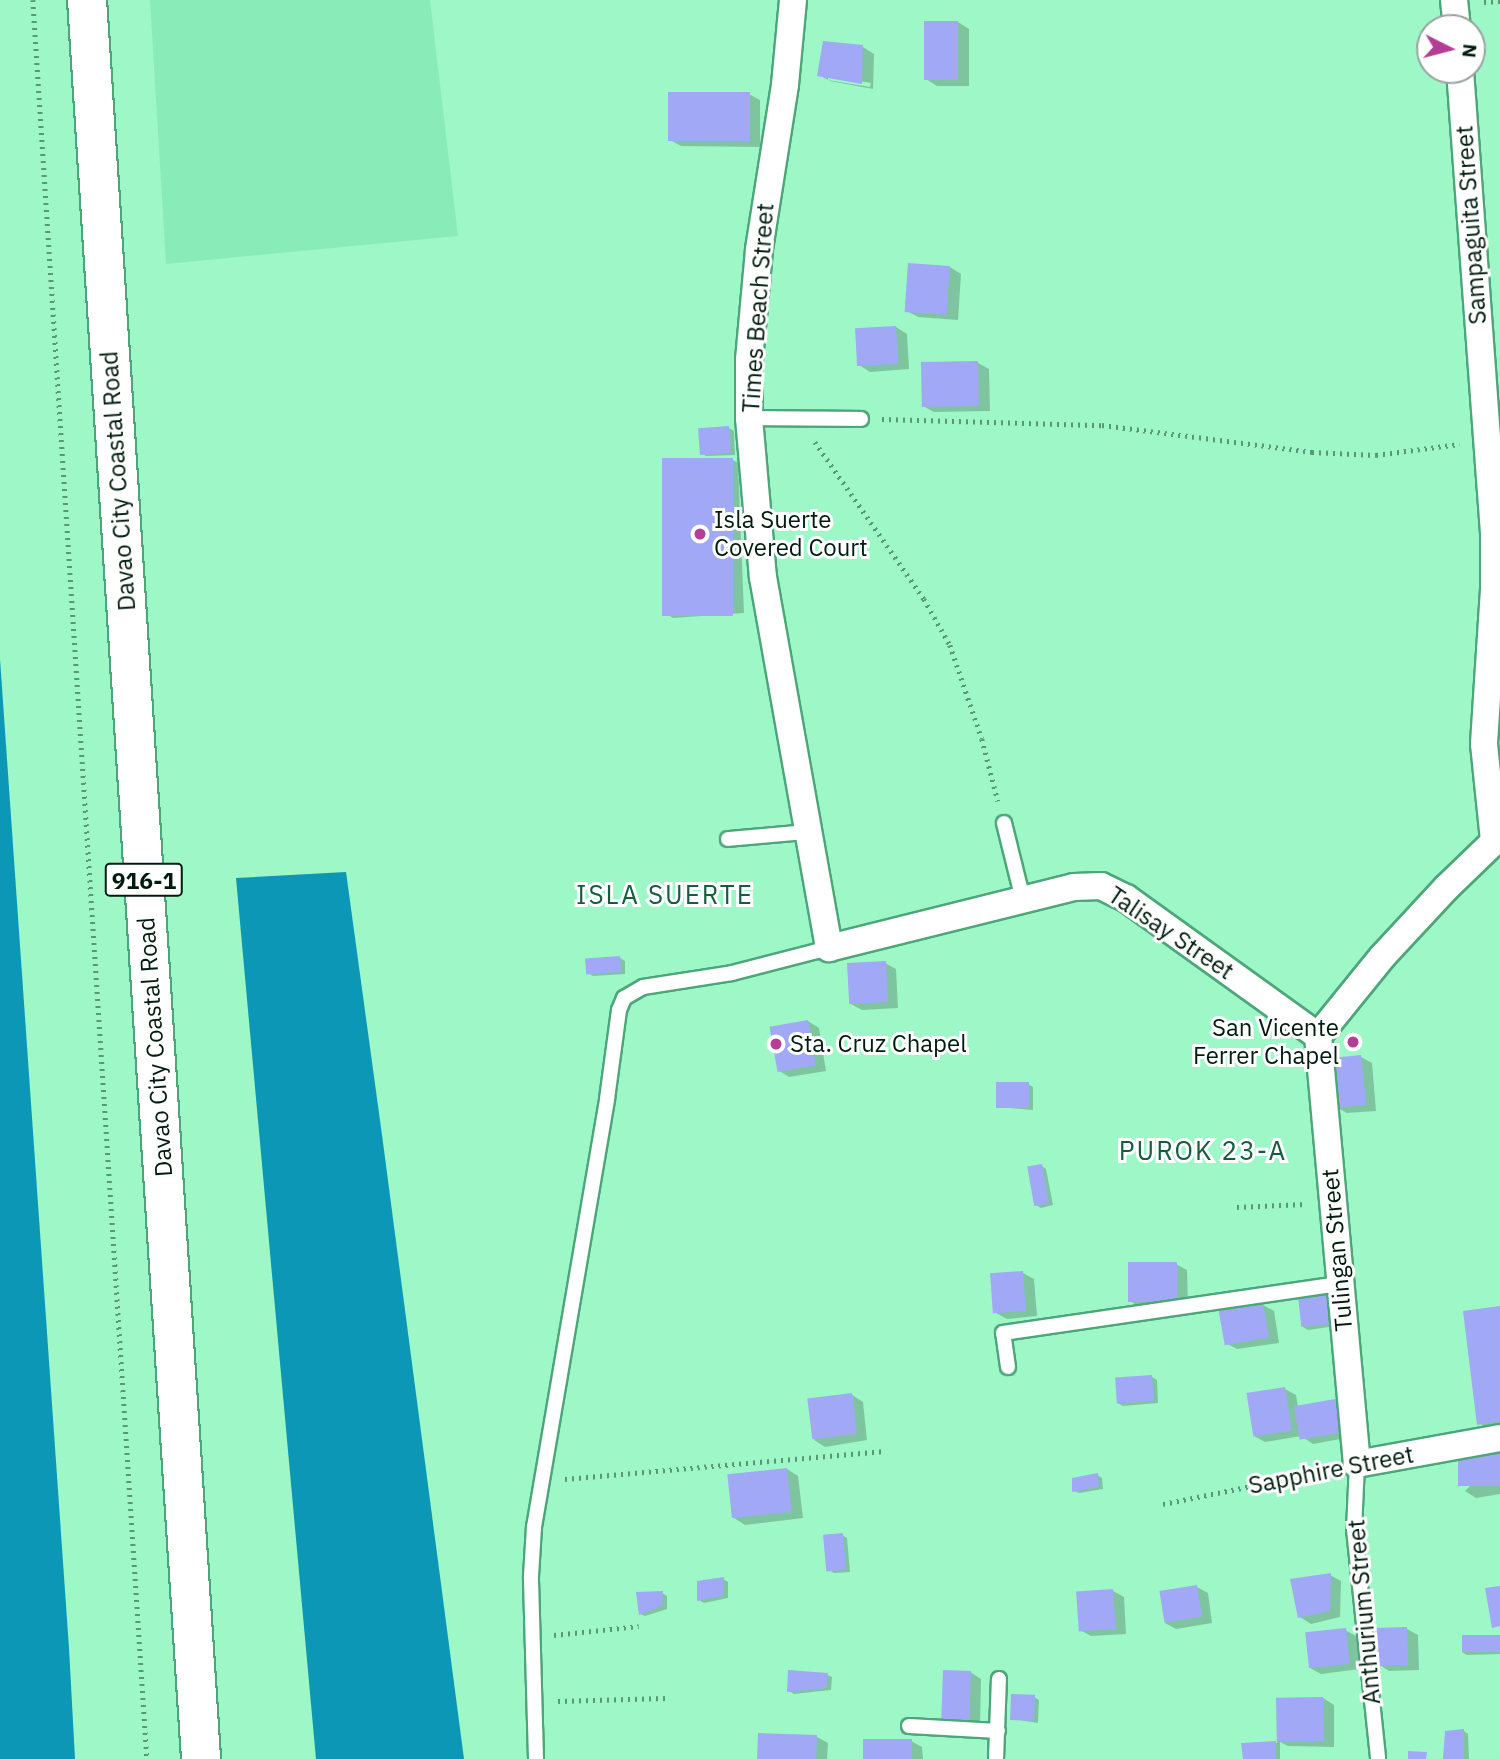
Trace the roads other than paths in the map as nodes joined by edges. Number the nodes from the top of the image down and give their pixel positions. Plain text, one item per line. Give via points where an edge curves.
1 (87, 0) edge
2 (793, 0) edge
3 (1461, 84) edge
4 (749, 418) junction
5 (861, 419) road end
6 (1004, 823) road end
7 (807, 832) junction
8 (1497, 838) edge
9 (727, 839) dead end
10 (1023, 900) junction
11 (829, 948) junction
12 (1318, 1036) junction
13 (1340, 1284) junction
14 (1008, 1367) dead end
15 (1500, 1438) edge
16 (1357, 1464) junction
17 (999, 1679) dead end
18 (909, 1726) dead end
19 (998, 1731) junction
20 (201, 1759) edge
21 (536, 1759) edge
22 (996, 1759) edge
23 (1378, 1759) edge

1 - 20 main road, Davao City Coastal Road / 916-1
2 - 4 street, Times Beach Street via 785,85 759,250
3 - 8 street, Sampaguita Street via 1488,440 1494,589 1485,744
4 - 5 lane
4 - 7 street, Times Beach Street via 763,577
6 - 10 lane
7 - 9 lane
7 - 11 street, Times Beach Street
8 - 12 street via 1382,957
10 - 11 street, Talisay Street
10 - 12 street, Talisay Street via 1087,885 1113,891
11 - 21 lane, Talisay Street via 732,973 643,987 624,998 540,1481 532,1563
12 - 13 street, Tulingan Street
13 - 14 lane via 1003,1333
13 - 16 street, Tulingan Street
15 - 16 street, Sapphire Street
16 - 23 lane, Anthurium Street via 1354,1529
17 - 19 lane
18 - 19 lane
19 - 22 lane

